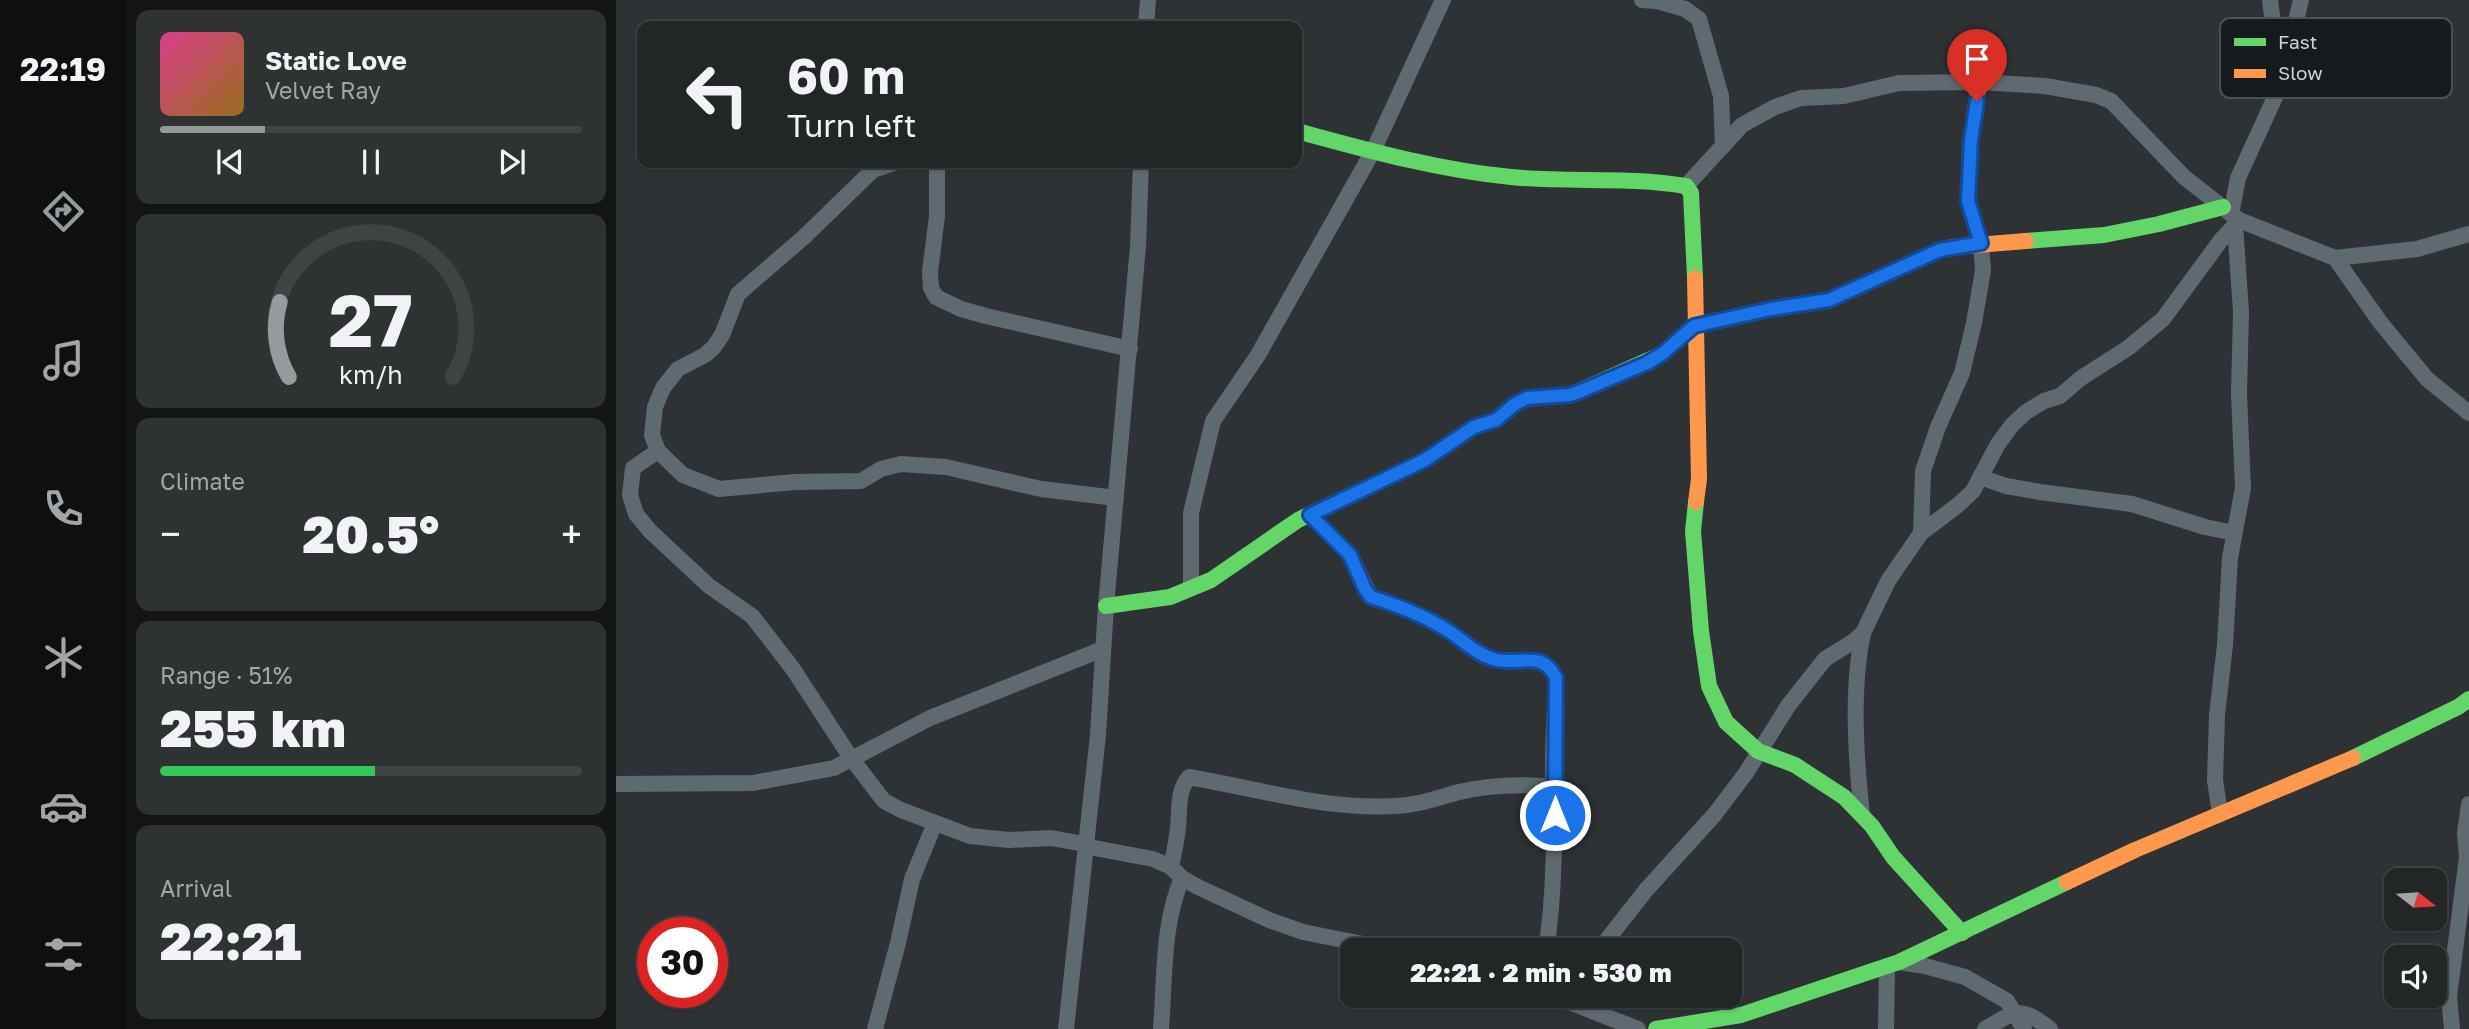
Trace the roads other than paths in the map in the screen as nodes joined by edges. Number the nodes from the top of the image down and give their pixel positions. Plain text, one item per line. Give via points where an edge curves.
1 (1147, 0) edge
2 (1443, 0) edge
3 (1642, 0) edge
4 (2270, 0) edge
5 (2301, 0) edge
6 (2272, 18) edge
7 (2297, 18) edge
8 (1146, 21) edge
9 (1979, 82) junction
10 (2275, 98) edge
11 (1302, 132) edge
12 (1723, 146) junction
13 (1373, 151) junction
14 (879, 168) edge
15 (937, 168) edge
16 (1141, 168) edge
17 (1686, 186) junction
18 (2232, 216) junction
19 (2469, 234) edge
20 (1981, 243) junction
21 (2335, 258) junction
22 (1694, 326) junction
23 (1130, 349) junction
24 (2469, 413) edge
25 (658, 451) junction
26 (1980, 477) junction
27 (623, 498) edge
28 (1116, 498) junction
29 (1310, 515) junction
30 (1921, 533) junction
31 (2234, 533) junction
32 (1191, 588) junction
33 (1106, 606) junction
34 (1863, 633) junction
35 (1103, 649) junction
36 (2469, 699) edge
37 (1758, 751) junction
38 (851, 758) junction
39 (616, 784) edge
40 (1555, 787) junction
41 (2469, 804) edge
42 (2220, 814) junction
43 (1862, 815) junction
44 (935, 823) junction
45 (1084, 845) junction
46 (1177, 872) junction
47 (1962, 933) junction
48 (1547, 938) edge
49 (1609, 938) edge
50 (1340, 939) edge
51 (1893, 964) junction
52 (1589, 1008) edge
53 (2014, 1012) junction
54 (875, 1029) edge
55 (1066, 1029) edge
56 (1161, 1029) edge
57 (1638, 1029) edge
58 (1656, 1029) edge
59 (1886, 1029) edge
60 (1985, 1029) edge
61 (2024, 1029) edge
62 (2050, 1029) edge
63 (2452, 1029) edge

1 - 8 street
2 - 13 street
3 - 12 street via 1685,9 1699,19 1721,96
4 - 6 street
5 - 7 street
9 - 12 street via 1899,83 1844,96 1801,99 1742,125
9 - 18 street via 2045,86 2111,101 2184,177
9 - 20 street via 1968,201
10 - 18 street via 2238,178
11 - 13 street
12 - 17 street
13 - 17 street via 1431,166 1513,177 1614,177
13 - 32 street via 1258,355 1213,421 1191,513
14 - 25 street via 738,294 714,347 678,369 663,388 652,435
15 - 23 street via 930,272 936,297 961,309
16 - 23 street
17 - 22 street via 1691,193
18 - 20 street via 2104,235
18 - 21 street
18 - 26 street via 2221,240 2163,319 2060,396 2026,412 2012,425
18 - 31 street via 2241,311 2238,394 2243,488
19 - 21 street via 2417,249
20 - 22 street via 1940,250 1829,300
20 - 30 street via 1983,270 1962,373 1923,471
21 - 24 street via 2427,379
22 - 29 street via 1647,363 1570,395 1527,398 1425,460
22 - 37 street via 1699,479 1693,531 1709,686 1726,722
23 - 28 street
25 - 27 street via 633,468
25 - 28 street via 683,475 719,489 861,481 901,464 946,467 1041,489
26 - 30 street via 1973,491
26 - 31 street via 2006,486 2132,504
27 - 38 street via 650,531 709,586 752,616
28 - 33 street
29 - 32 street via 1236,566
29 - 40 street via 1350,555 1371,597 1442,626 1494,659 1540,661 1550,666 1556,678
30 - 34 street via 1888,581
31 - 42 street via 2217,715 2215,780
32 - 33 street via 1170,597
33 - 35 street
34 - 37 street via 1825,659
34 - 43 street via 1856,693
35 - 38 street via 930,718
35 - 45 street
36 - 42 street via 2352,758
37 - 43 street via 1813,776
37 - 49 street via 1715,814
38 - 39 street via 834,768 752,782
38 - 44 street via 884,800
40 - 46 street via 1494,787 1425,804 1339,806 1189,777 1179,799
40 - 48 street
41 - 63 street via 2449,997
42 - 47 street
43 - 47 street via 1893,857
44 - 45 street via 970,835 1009,840 1051,838
44 - 54 street via 912,879
45 - 46 street via 1153,859
45 - 55 street
46 - 50 street via 1269,920
46 - 56 street via 1166,939
47 - 51 street
51 - 53 street via 1925,966 1965,977 2007,1001
51 - 58 street via 1741,1015
51 - 59 street
52 - 57 street
53 - 60 street
53 - 61 street
53 - 62 street via 2032,1015

